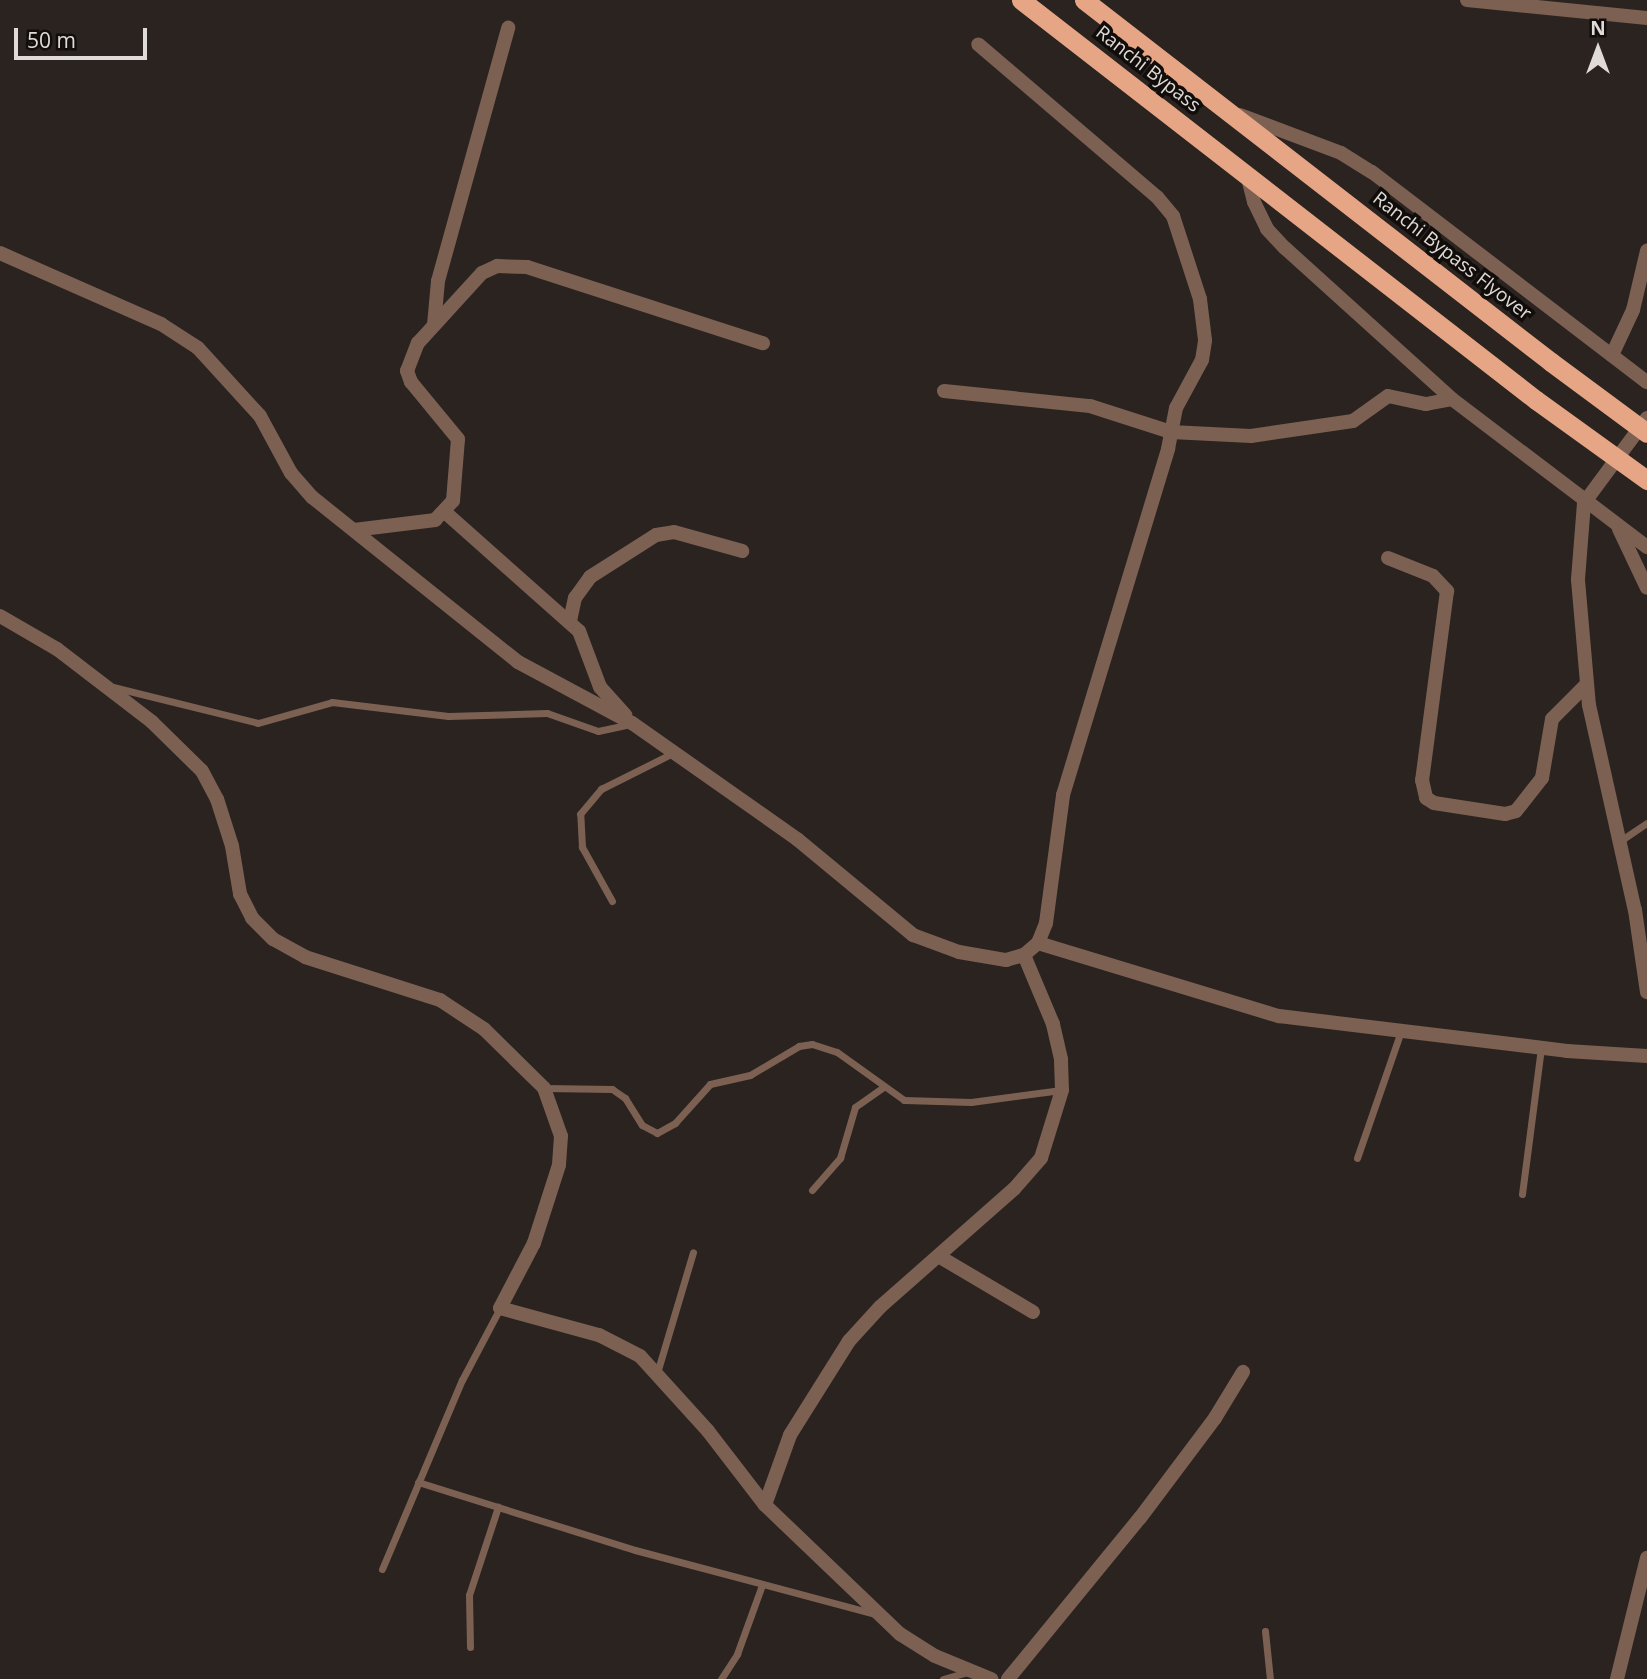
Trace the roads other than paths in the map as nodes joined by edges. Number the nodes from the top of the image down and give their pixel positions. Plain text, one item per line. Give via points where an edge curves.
1 (1021, 0) edge
2 (1084, 0) edge
3 (1468, 0) edge
4 (1647, 18) edge
5 (508, 28) dead end
6 (978, 44) dead end
7 (1232, 113) junction
8 (1247, 173) junction
9 (1647, 251) edge
10 (0, 253) edge
11 (434, 325) junction
12 (763, 343) dead end
13 (1612, 355) junction
14 (1647, 382) edge
15 (944, 391) dead end
16 (1452, 399) junction
17 (1647, 418) edge
18 (1171, 432) junction
19 (1647, 433) edge
20 (1647, 480) edge
21 (1584, 503) junction
22 (446, 513) junction
23 (1619, 529) junction
24 (354, 530) junction
25 (1647, 547) edge
26 (742, 551) dead end
27 (1388, 558) dead end
28 (1647, 588) edge
29 (0, 616) edge
30 (570, 621) junction
31 (102, 684) junction
32 (1587, 685) junction
33 (632, 723) junction
34 (674, 752) junction
35 (1647, 823) edge
36 (1620, 841) junction
37 (612, 901) dead end
38 (1038, 943) junction
39 (1024, 955) junction
40 (1646, 970) edge
41 (1647, 992) edge
42 (1402, 1030) junction
43 (1541, 1048) junction
44 (1647, 1056) edge
45 (884, 1087) junction
46 (544, 1088) junction
47 (1062, 1090) junction
48 (1357, 1158) dead end
49 (812, 1190) dead end
50 (1522, 1194) dead end
51 (693, 1252) dead end
52 (940, 1256) junction
53 (500, 1308) junction
54 (1033, 1312) dead end
55 (1243, 1372) dead end
56 (657, 1373) junction
57 (418, 1482) junction
58 (765, 1505) junction
59 (498, 1507) junction
60 (1647, 1558) edge
61 (382, 1569) dead end
62 (762, 1585) junction
63 (881, 1616) junction
64 (1265, 1631) dead end
65 (470, 1647) dead end
66 (975, 1670) junction
67 (721, 1679) edge
68 (943, 1679) edge
69 (991, 1679) edge
70 (1008, 1679) edge
71 (1270, 1679) edge
72 (1617, 1679) edge

1 - 8 highway, Ranchi Bypass
2 - 7 highway, Ranchi Bypass
3 - 4 street
5 - 11 street via 438,281
6 - 18 street via 1157,197 1179,227 1200,299 1205,340 1202,360 1181,395
7 - 13 street via 1341,153 1372,172
7 - 19 highway, Ranchi Bypass Flyover, bridge
8 - 16 street via 1267,229
8 - 20 highway, bridge via 1536,400
9 - 13 street via 1633,310
10 - 24 street via 161,324 198,348 217,363 260,416 302,487
11 - 12 street via 482,273 510,264
11 - 22 street via 412,351 407,371 458,439 453,501
13 - 14 street
15 - 18 street via 1090,406
16 - 18 street via 1426,404 1388,396 1360,418 1263,436
16 - 21 street
17 - 21 street
18 - 38 street via 1063,795 1046,922
21 - 23 street
21 - 32 street via 1578,580
22 - 24 street via 428,522
22 - 30 street
23 - 25 street
23 - 28 street
24 - 33 street via 518,662
26 - 30 street via 674,532 656,536 590,577 575,598
27 - 32 street via 1433,576 1447,591 1422,780 1426,798 1504,814 1516,811 1542,778 1552,719
29 - 31 street via 57,649
30 - 33 street via 586,643 600,687
31 - 33 lane via 258,723 332,702 448,716 547,713 598,731
31 - 46 street via 181,746 202,771 217,799 232,846 240,894 251,918 273,939 305,957 440,1000 484,1029
32 - 36 street
33 - 34 street
34 - 37 lane via 601,789 580,814 577,826 582,847
34 - 39 street via 797,839 914,934 982,957 1006,960
35 - 36 lane
36 - 40 street
38 - 39 street
38 - 42 street via 1279,1016
39 - 47 street via 1058,1041
40 - 41 street
42 - 43 street
42 - 48 lane
43 - 44 street
43 - 50 lane
45 - 46 lane via 827,1046 799,1046 763,1069 710,1084 675,1123 657,1133 642,1125 625,1098 612,1089
45 - 47 lane via 904,1100 933,1103
45 - 49 lane via 855,1107 840,1158
46 - 53 street via 561,1136 559,1165 534,1243
47 - 52 street via 1048,1142 1029,1175
51 - 56 lane
52 - 54 street
52 - 58 street via 880,1307 849,1341 790,1435
53 - 56 street via 599,1335 640,1356
53 - 57 lane via 462,1380
55 - 70 street via 1215,1418 1140,1518
56 - 58 street
57 - 59 lane
57 - 61 lane
58 - 63 street
59 - 62 lane
59 - 65 lane via 469,1595
60 - 72 street
62 - 63 lane
62 - 67 lane via 737,1654
63 - 66 street via 916,1647
64 - 71 lane
66 - 68 lane
66 - 69 street

